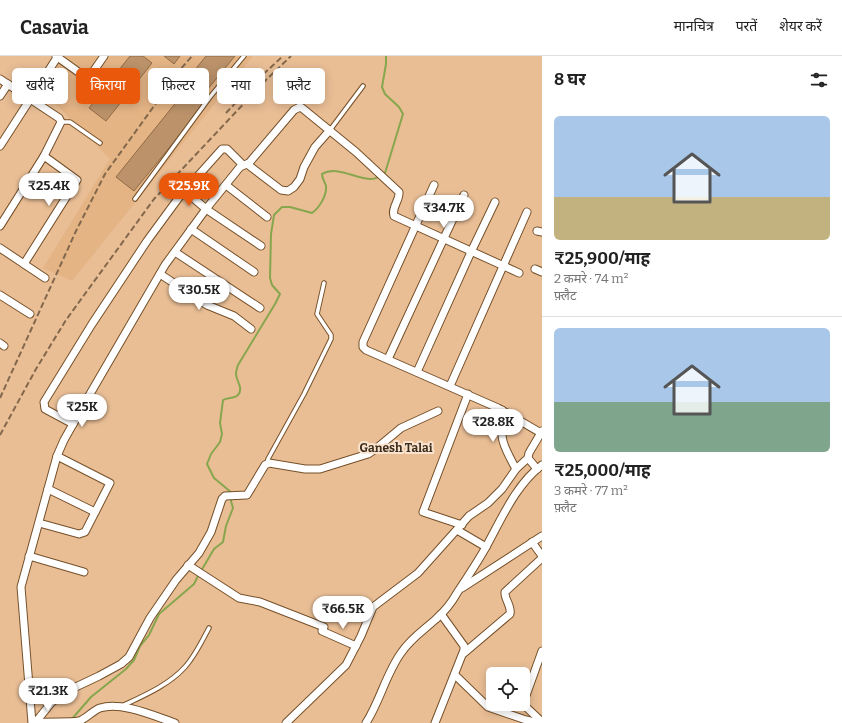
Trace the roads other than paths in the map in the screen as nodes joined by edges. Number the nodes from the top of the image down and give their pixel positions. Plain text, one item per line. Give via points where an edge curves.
1 (57, 56) edge
2 (104, 56) edge
3 (244, 56) edge
4 (50, 68) edge
5 (0, 79) edge
6 (8, 84) junction
7 (364, 86) dead end
8 (12, 87) edge
9 (0, 96) edge
10 (28, 104) edge
11 (39, 104) edge
12 (61, 122) junction
13 (330, 130) junction
14 (100, 143) dead end
15 (0, 146) edge
16 (44, 156) junction
17 (245, 165) junction
18 (226, 185) junction
19 (434, 185) dead end
20 (184, 190) junction
21 (464, 195) dead end
22 (135, 199) dead end
23 (495, 202) dead end
24 (206, 209) junction
25 (527, 212) dead end
26 (266, 217) dead end
27 (0, 226) edge
28 (416, 226) junction
29 (192, 229) junction
30 (443, 239) junction
31 (261, 246) dead end
32 (0, 248) edge
33 (175, 252) junction
34 (471, 252) junction
35 (24, 264) junction
36 (503, 266) junction
37 (535, 269) dead end
38 (254, 272) dead end
39 (542, 272) edge
40 (519, 273) dead end
41 (160, 274) junction
42 (45, 278) dead end
43 (324, 283) dead end
44 (0, 295) edge
45 (260, 308) dead end
46 (30, 314) dead end
47 (251, 329) dead end
48 (388, 359) junction
49 (417, 372) junction
50 (450, 386) junction
51 (468, 394) junction
52 (502, 410) junction
53 (438, 411) dead end
54 (73, 424) junction
55 (542, 432) edge
56 (57, 456) junction
57 (528, 458) junction
58 (267, 464) junction
59 (539, 467) edge
60 (516, 469) junction
61 (48, 489) junction
62 (95, 512) junction
63 (39, 523) junction
64 (460, 527) junction
65 (542, 536) edge
66 (532, 542) junction
67 (486, 547) junction
68 (29, 556) junction
69 (542, 557) edge
70 (188, 566) junction
71 (84, 572) dead end
72 (460, 589) junction
73 (441, 614) junction
74 (210, 628) dead end
75 (356, 646) junction
76 (542, 651) edge
77 (464, 653) junction
78 (455, 675) junction
79 (119, 707) junction
80 (64, 722) edge
81 (32, 723) edge
82 (175, 723) edge
83 (286, 723) edge
84 (366, 723) edge
85 (435, 723) edge
86 (541, 723) edge

1 - 2 street via 88,79
1 - 4 street
3 - 22 lane via 210,97
5 - 6 street
6 - 8 street
6 - 9 street
7 - 13 lane
10 - 15 street
11 - 12 street via 60,118
12 - 14 lane via 70,122
12 - 16 street
13 - 17 street via 302,108 297,108
13 - 17 street via 315,147 300,179 288,191 281,190
13 - 28 street via 380,172 400,194 393,214
16 - 27 street
16 - 35 street via 77,180
17 - 18 street
17 - 20 street via 227,149 222,149
18 - 24 street
18 - 26 street
19 - 28 street
20 - 24 street
20 - 54 street via 122,277 44,402 45,409
21 - 30 street
23 - 34 street
24 - 29 street
24 - 31 street
25 - 36 street
28 - 30 street
28 - 48 street via 363,342 366,350
29 - 33 street
29 - 38 street
30 - 34 street
30 - 48 street
32 - 35 street
33 - 41 street
33 - 45 street
34 - 36 street
34 - 49 street
35 - 42 street
36 - 40 street
36 - 50 street
37 - 39 street
41 - 47 street via 207,305 234,316
41 - 54 street
43 - 58 lane via 317,314 331,339
44 - 46 street
48 - 49 street
49 - 50 street
50 - 51 street
51 - 52 street
51 - 64 street via 423,512
52 - 55 street
52 - 60 street via 503,442
53 - 58 street via 401,428 377,448 357,458 312,469
54 - 56 street
55 - 57 street via 530,449
56 - 61 street
56 - 62 street via 110,483
57 - 59 street
57 - 60 street
58 - 70 street via 248,493 243,496 223,497 211,532
59 - 67 street via 509,504
60 - 64 street via 502,489 469,516
61 - 62 street
61 - 63 street
62 - 63 street via 82,534
63 - 68 street
64 - 67 street
64 - 75 street via 418,573 373,607
65 - 66 street
66 - 69 street
66 - 72 street
67 - 72 street
68 - 71 street
68 - 81 street via 21,587
69 - 77 street via 505,592 510,614
70 - 75 street via 239,598 260,602
70 - 80 street via 150,618 129,658 63,693 35,723
72 - 73 street
73 - 77 street via 464,646
73 - 84 street via 418,633 402,652
74 - 79 lane via 185,667 152,692
75 - 83 street via 346,665
76 - 86 street via 524,701 525,706
77 - 78 street
78 - 85 street
78 - 86 street via 488,707
79 - 80 street via 108,706 76,722
79 - 82 street

